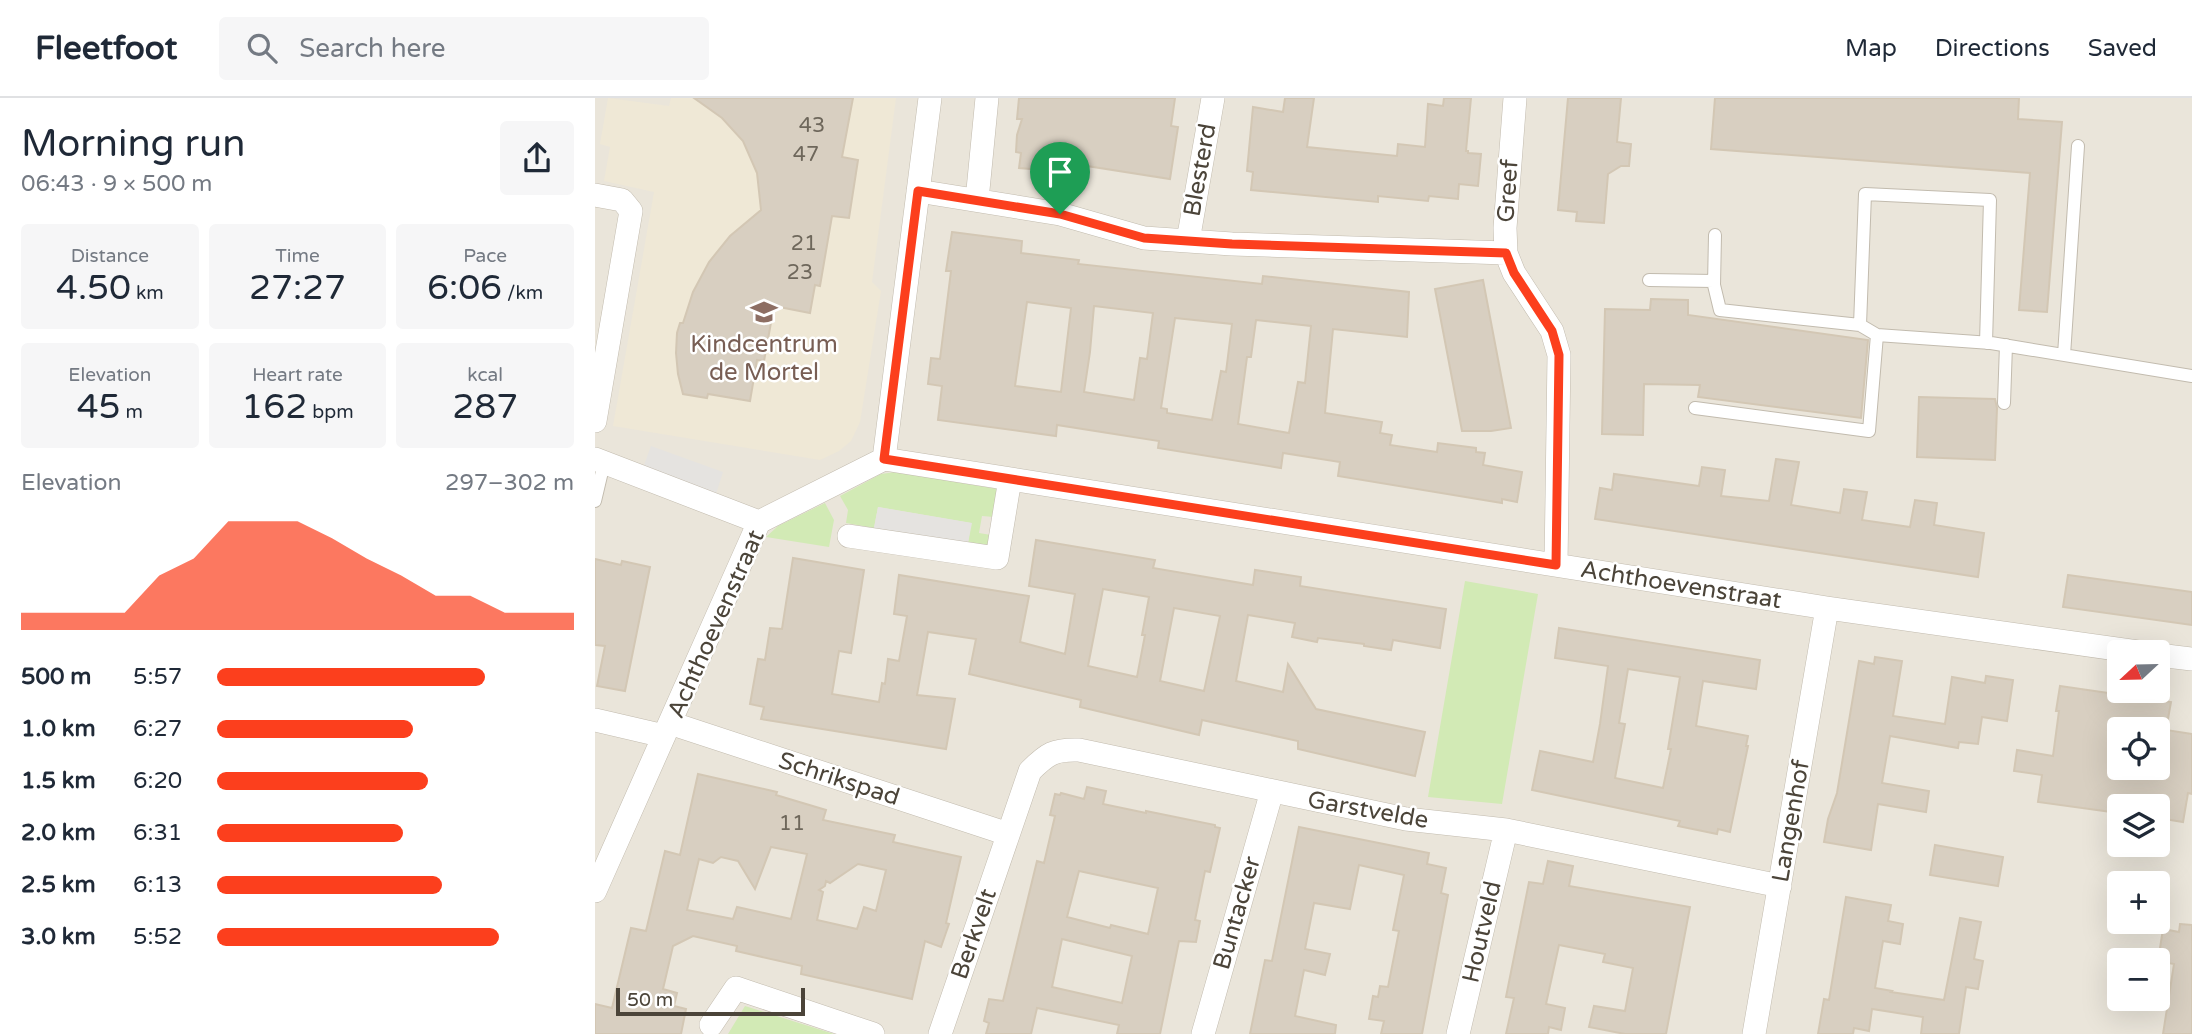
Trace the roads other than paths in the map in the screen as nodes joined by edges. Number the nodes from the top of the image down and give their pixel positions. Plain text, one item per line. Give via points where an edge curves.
1 (929, 98) edge
2 (987, 98) edge
3 (1213, 98) edge
4 (1515, 98) edge
5 (2078, 146) dead end
6 (918, 191) junction
7 (595, 195) edge
8 (977, 200) junction
9 (1715, 235) dead end
10 (1188, 241) junction
11 (1506, 253) junction
12 (1649, 280) dead end
13 (1714, 281) junction
14 (1860, 325) junction
15 (1877, 335) junction
16 (1986, 343) junction
17 (2006, 345) junction
18 (2064, 355) junction
19 (2192, 376) edge
20 (2004, 403) dead end
21 (1695, 408) dead end
22 (595, 421) edge
23 (884, 459) junction
24 (600, 461) edge
25 (1010, 479) junction
26 (595, 501) edge
27 (759, 522) junction
28 (849, 536) dead end
29 (1556, 565) junction
30 (1826, 608) junction
31 (2107, 648) edge
32 (2170, 656) edge
33 (2192, 659) edge
34 (595, 720) edge
35 (667, 730) junction
36 (1272, 791) junction
37 (1506, 830) junction
38 (1009, 834) junction
39 (1780, 886) junction
40 (595, 891) edge
41 (711, 1025) dead end
42 (873, 1034) edge
43 (940, 1034) edge
44 (1203, 1034) edge
45 (1458, 1034) edge
46 (1754, 1034) edge

1 - 6 street
2 - 8 street
3 - 10 street, Blesterd
4 - 11 street, Greef
5 - 18 lane
6 - 8 street
6 - 23 street
7 - 22 street via 622,200 631,211
8 - 10 street via 1060,214 1144,238
9 - 13 lane
10 - 11 street
11 - 29 street, Greef via 1552,331 1559,355
12 - 13 lane
13 - 14 lane via 1720,310
14 - 15 lane
14 - 16 lane via 1865,194 1990,200
15 - 16 lane
15 - 21 lane via 1869,431
16 - 17 lane
17 - 18 lane
17 - 20 lane
18 - 19 lane
23 - 25 street, Achthoevenstraat
23 - 27 street, Achthoevenstraat
24 - 26 lane
24 - 27 street
25 - 28 street via 997,558
25 - 29 street, Achthoevenstraat
27 - 35 street, Achthoevenstraat
29 - 30 street, Achthoevenstraat
30 - 31 street, Achthoevenstraat
30 - 39 street, Langenhof
32 - 33 street
34 - 35 street, Schrikspad
35 - 38 street, Schrikspad
35 - 40 street, Achthoevenstraat
36 - 37 street, Garstvelde via 1406,819
36 - 38 street, Garstvelde via 1063,750 1046,755 1030,771
36 - 44 street, Buntacker
37 - 39 street, Garstvelde
37 - 45 street, Houtveld
38 - 43 street, Berkvelt
39 - 46 street, Langenhof
41 - 42 street via 736,988

